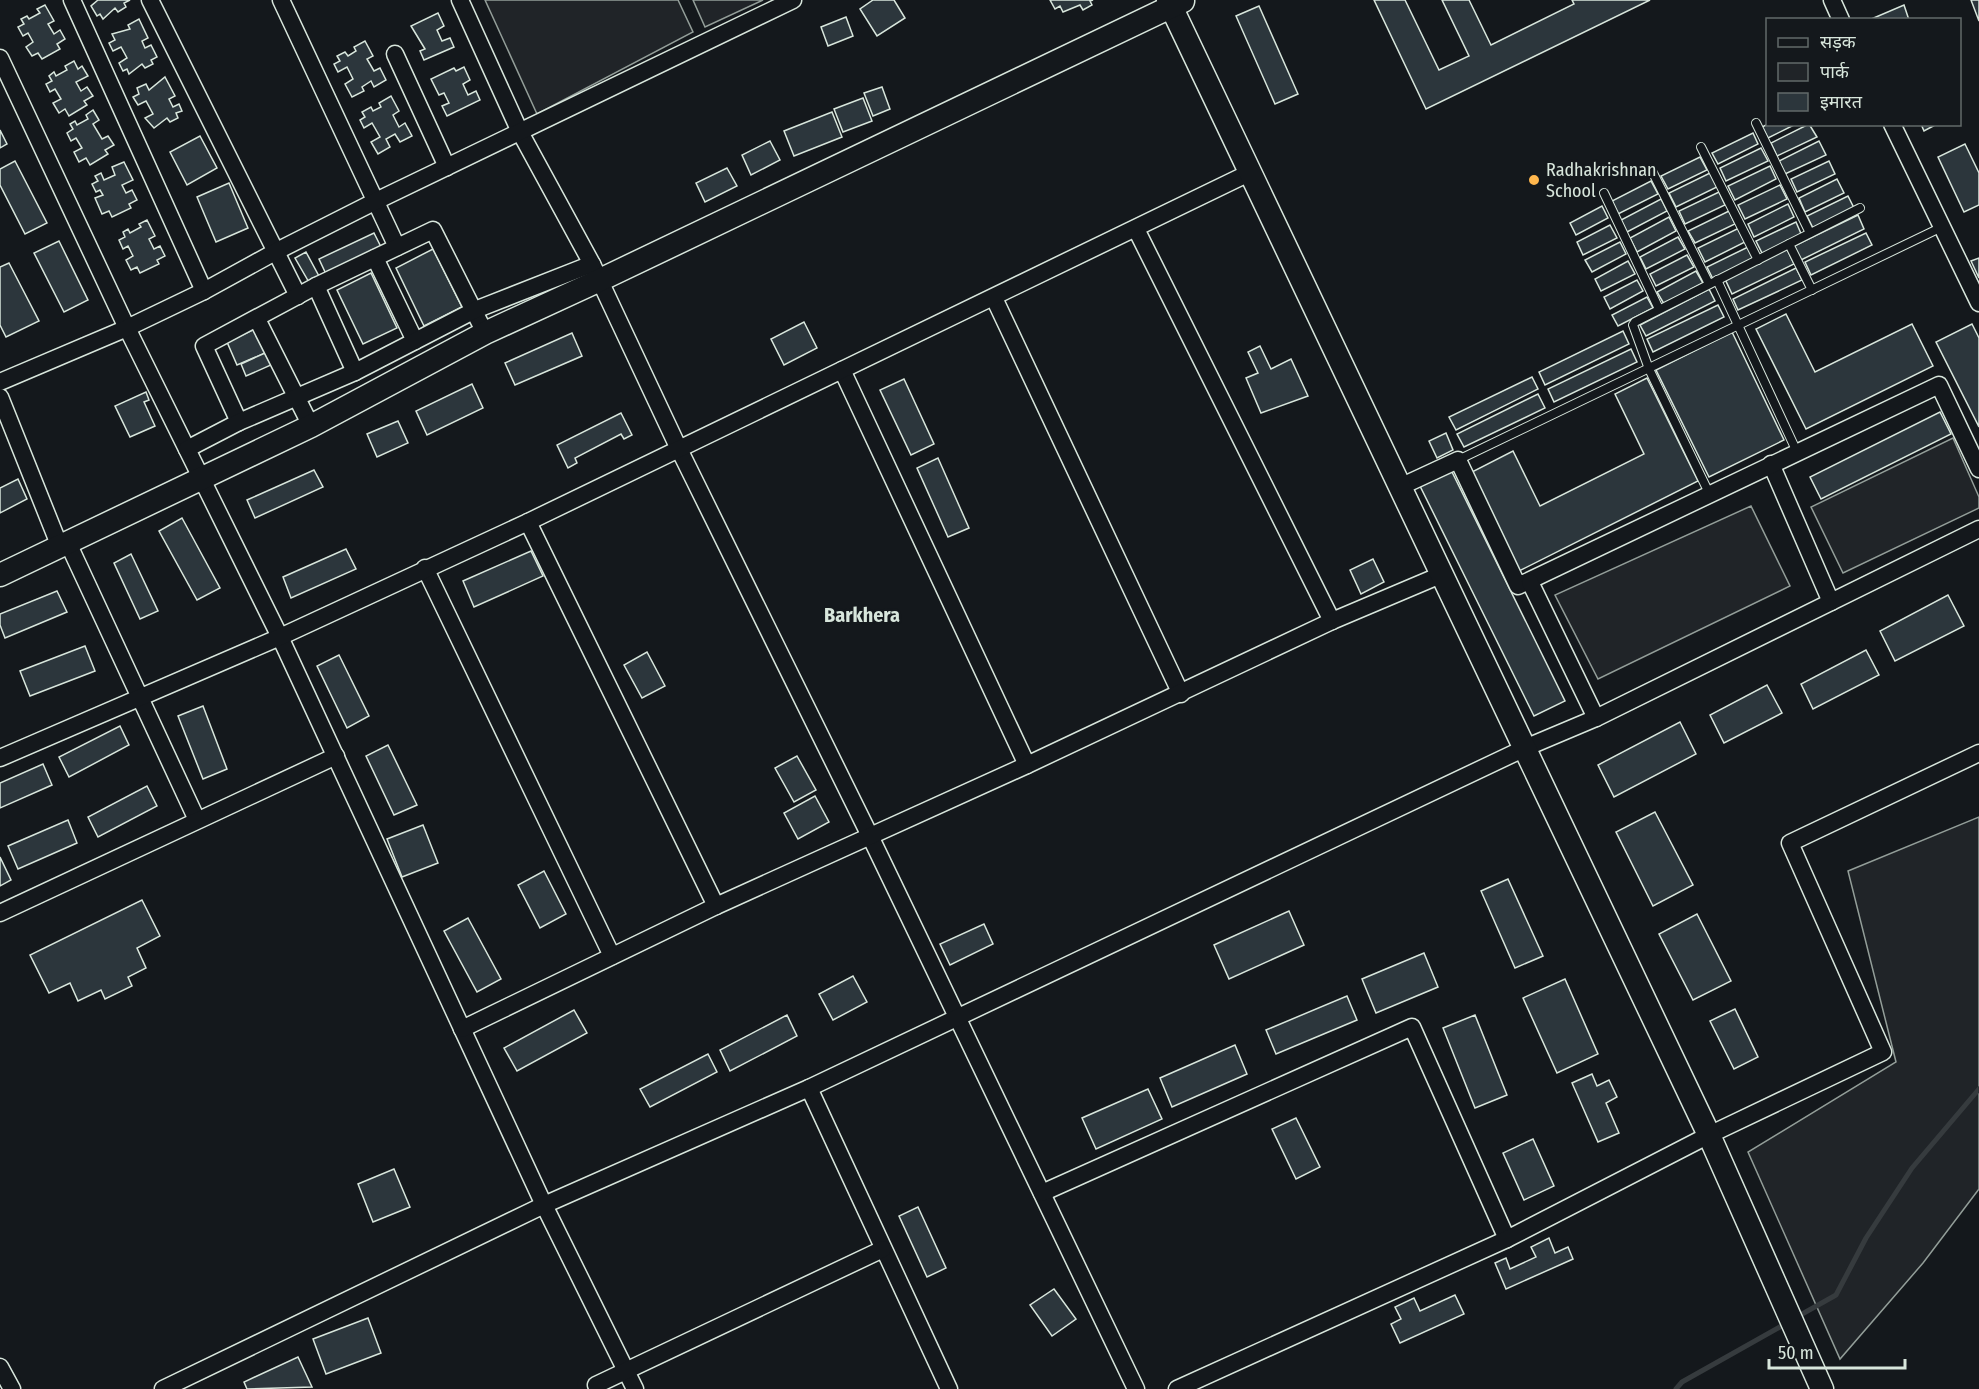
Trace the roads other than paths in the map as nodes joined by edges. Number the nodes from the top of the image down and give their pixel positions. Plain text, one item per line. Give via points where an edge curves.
1 (72, 0) edge
2 (150, 0) edge
3 (281, 0) edge
4 (460, 0) edge
5 (793, 0) edge
6 (1832, 0) edge
7 (1174, 2) edge
8 (1840, 18) edge
9 (395, 54) dead end
10 (0, 58) edge
11 (1756, 123) dead end
12 (1893, 126) edge
13 (520, 132) junction
14 (1701, 147) dead end
15 (447, 167) junction
16 (1652, 171) dead end
17 (1249, 173) junction
18 (1604, 193) dead end
19 (374, 202) junction
20 (1860, 208) dead end
21 (1942, 227) junction
22 (1136, 229) junction
23 (1810, 233) junction
24 (1789, 244) junction
25 (397, 247) junction
26 (275, 252) junction
27 (375, 258) junction
28 (1758, 260) junction
29 (596, 272) junction
30 (1713, 282) junction
31 (316, 286) junction
32 (1812, 290) junction
33 (204, 291) junction
34 (298, 296) junction
35 (994, 298) junction
36 (1979, 303) edge
37 (1659, 309) junction
38 (475, 310) junction
39 (256, 319) junction
40 (1739, 325) junction
41 (127, 328) junction
42 (485, 333) junction
43 (415, 341) junction
44 (1649, 369) junction
45 (842, 370) junction
46 (355, 372) junction
47 (0, 382) edge
48 (0, 397) edge
49 (297, 399) junction
50 (239, 422) junction
51 (311, 426) junction
52 (678, 447) junction
53 (187, 449) junction
54 (1797, 452) junction
55 (1458, 460) junction
56 (1771, 464) junction
57 (1979, 469) edge
58 (201, 479) junction
59 (1402, 486) junction
60 (1709, 493) junction
61 (528, 522) junction
62 (1979, 529) edge
63 (64, 545) junction
64 (425, 568) junction
65 (1443, 574) junction
66 (0, 575) edge
67 (1530, 582) junction
68 (1832, 602) junction
69 (1332, 621) junction
70 (280, 637) junction
71 (1181, 694) junction
72 (140, 698) junction
73 (1596, 718) junction
74 (1525, 748) junction
75 (1979, 753) edge
76 (336, 756) junction
77 (0, 758) edge
78 (1027, 765) junction
79 (197, 820) junction
80 (871, 838) junction
81 (716, 906) junction
82 (0, 913) edge
83 (612, 956) junction
84 (957, 1017) junction
85 (462, 1029) junction
86 (809, 1088) junction
87 (1709, 1135) junction
88 (1042, 1193) junction
89 (544, 1205) junction
90 (1507, 1239) junction
91 (883, 1250) junction
92 (0, 1367) edge
93 (626, 1371) junction
94 (12, 1389) edge
95 (163, 1389) edge
96 (598, 1389) edge
97 (635, 1389) edge
98 (949, 1389) edge
99 (1136, 1389) edge
100 (1177, 1389) edge
101 (1822, 1389) edge

1 - 33 street
2 - 26 street
3 - 19 street
4 - 13 street
5 - 13 street
6 - 8 street
7 - 17 main road
7 - 29 main road
9 - 15 street
10 - 41 street
11 - 23 lane
12 - 21 street
13 - 15 street
13 - 29 street
14 - 28 lane
15 - 19 street
16 - 30 lane
17 - 22 street
17 - 59 main road
18 - 37 lane
19 - 25 street
19 - 26 street
20 - 23 lane
21 - 32 lane
21 - 36 street
22 - 35 street
22 - 69 street
23 - 24 lane
24 - 28 lane
24 - 32 lane
25 - 27 street
25 - 38 street via 433,230
26 - 33 street
26 - 34 street
27 - 31 street
27 - 43 street
28 - 30 lane
29 - 38 street
29 - 42 main road
29 - 52 street
30 - 37 lane
30 - 40 lane
31 - 34 street
31 - 46 street
32 - 40 lane
33 - 41 street
34 - 39 street
35 - 45 street
35 - 71 street
37 - 44 lane via 1633,325
38 - 42 street
38 - 43 street
39 - 49 street
39 - 50 street via 204,346
40 - 44 lane
40 - 54 lane
41 - 47 street
41 - 53 street
42 - 51 main road
43 - 46 street
44 - 55 lane
44 - 60 lane
45 - 52 street
45 - 78 street
46 - 49 street
48 - 63 street
49 - 50 street
49 - 51 street
50 - 53 street
51 - 58 main road
52 - 61 street
52 - 80 street
53 - 58 street
54 - 56 street
54 - 57 street via 1939,385
55 - 59 street
55 - 67 street via 1518,586
56 - 60 street
56 - 68 street
58 - 63 main road
58 - 70 street
59 - 65 main road
60 - 67 street
61 - 64 street
61 - 81 street
62 - 68 street
63 - 66 main road
63 - 72 street
64 - 70 street
64 - 83 street
65 - 69 street
65 - 74 main road
67 - 73 street
68 - 73 street
69 - 71 street
70 - 72 street
70 - 76 street
71 - 78 street
72 - 77 street
72 - 79 street
73 - 74 street
74 - 84 street
74 - 87 main road
75 - 87 street via 1790,843 1883,1052
76 - 79 street
76 - 85 street
78 - 80 street
79 - 82 street
80 - 81 street
80 - 84 street
81 - 83 street
83 - 85 street
84 - 86 street
84 - 88 street
85 - 89 street
86 - 89 street
86 - 91 street
87 - 90 street
87 - 101 main road
88 - 90 street via 1412,1027
88 - 99 street
89 - 93 street
89 - 95 street
90 - 100 street
91 - 93 street
91 - 98 street
92 - 94 street
93 - 96 street via 596,1385
93 - 97 street

